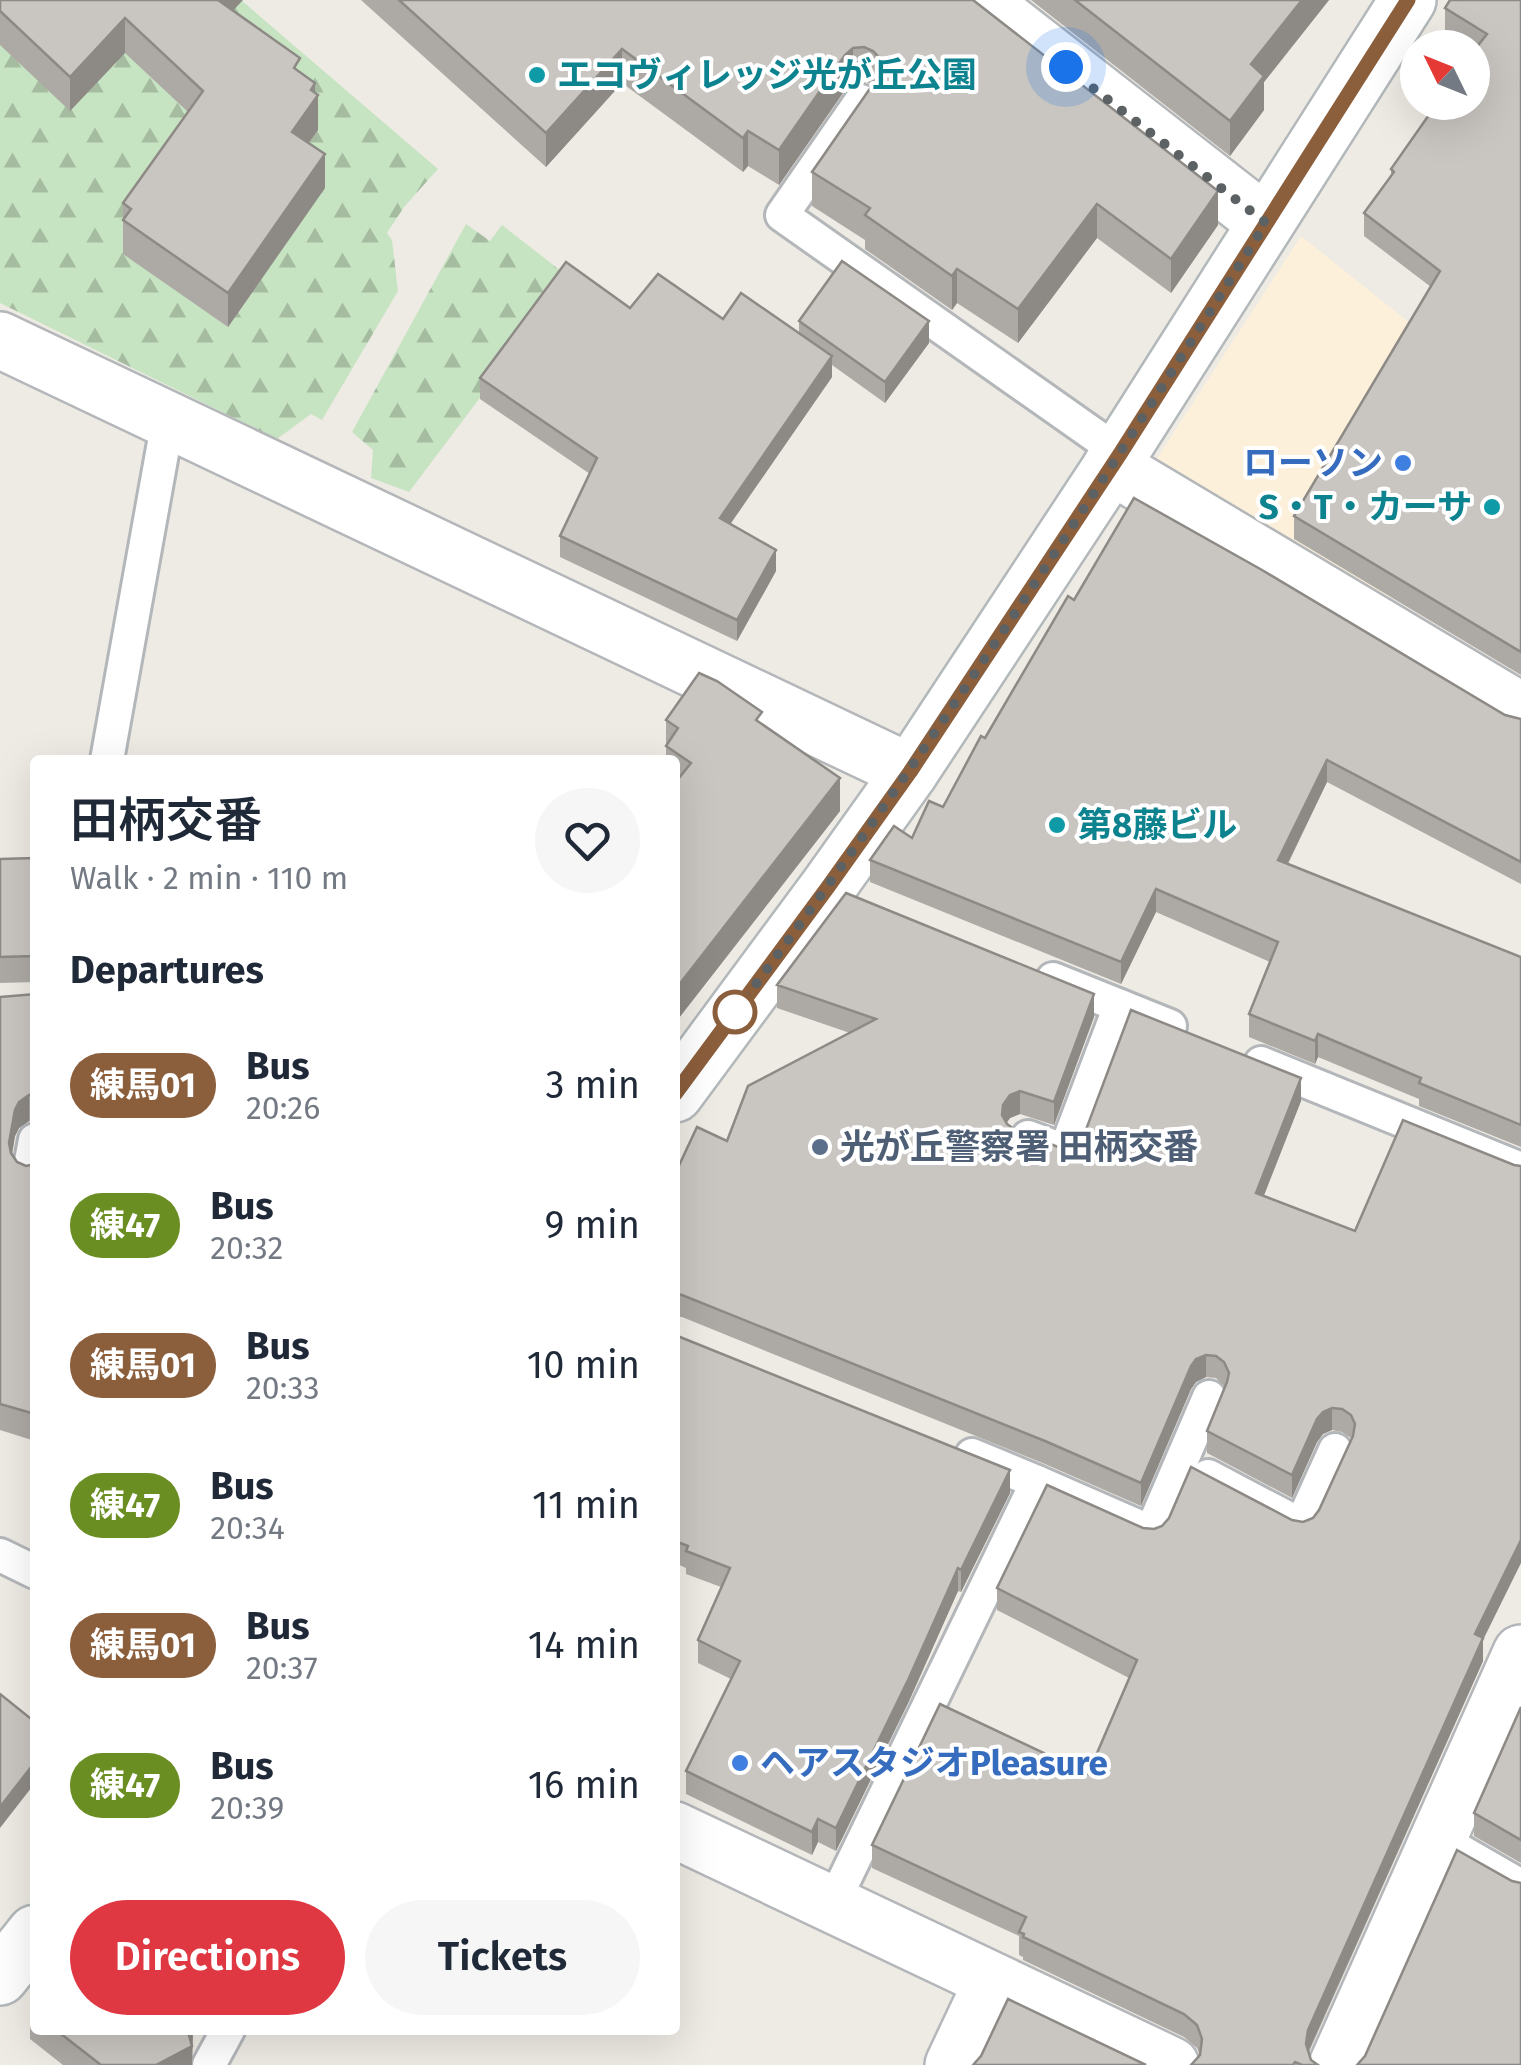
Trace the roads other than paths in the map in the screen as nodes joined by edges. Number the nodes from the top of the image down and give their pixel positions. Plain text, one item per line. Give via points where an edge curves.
1 (980, 0) edge
2 (1394, 7) edge
3 (861, 101) edge
4 (1266, 223) junction
5 (0, 340) edge
6 (168, 420) junction
7 (1115, 460) junction
8 (1521, 711) edge
9 (108, 755) edge
10 (910, 772) junction
11 (1029, 969) edge
12 (1120, 1006) junction
13 (1193, 1036) edge
14 (1230, 1050) edge
15 (680, 1088) edge
16 (1022, 1134) edge
17 (1521, 1169) edge
18 (1209, 1397) dead end
19 (947, 1445) edge
20 (1335, 1450) dead end
21 (1182, 1463) junction
22 (1037, 1482) junction
23 (0, 1555) edge
24 (30, 1570) edge
25 (1521, 1653) edge
26 (680, 1832) edge
27 (1438, 1838) junction
28 (1521, 1886) edge
29 (832, 1905) junction
30 (30, 1939) edge
31 (0, 1977) edge
32 (992, 1982) junction
33 (225, 2035) edge
34 (208, 2065) edge
35 (953, 2065) edge
36 (1170, 2065) edge
37 (1337, 2065) edge

1 - 4 street
2 - 4 street
3 - 7 lane via 782,215
4 - 7 street
5 - 6 street
6 - 9 lane
6 - 10 street
7 - 8 street
7 - 10 street
10 - 15 street via 846,894
11 - 12 lane
12 - 13 lane
12 - 16 lane via 1065,1151
14 - 17 lane
18 - 21 lane
19 - 22 lane
20 - 21 lane via 1301,1524
21 - 22 lane via 1151,1532
22 - 29 lane
23 - 24 lane
25 - 27 street
26 - 29 street
27 - 28 lane
27 - 37 street
29 - 32 street
30 - 31 street
32 - 35 street
32 - 36 street
33 - 34 lane

